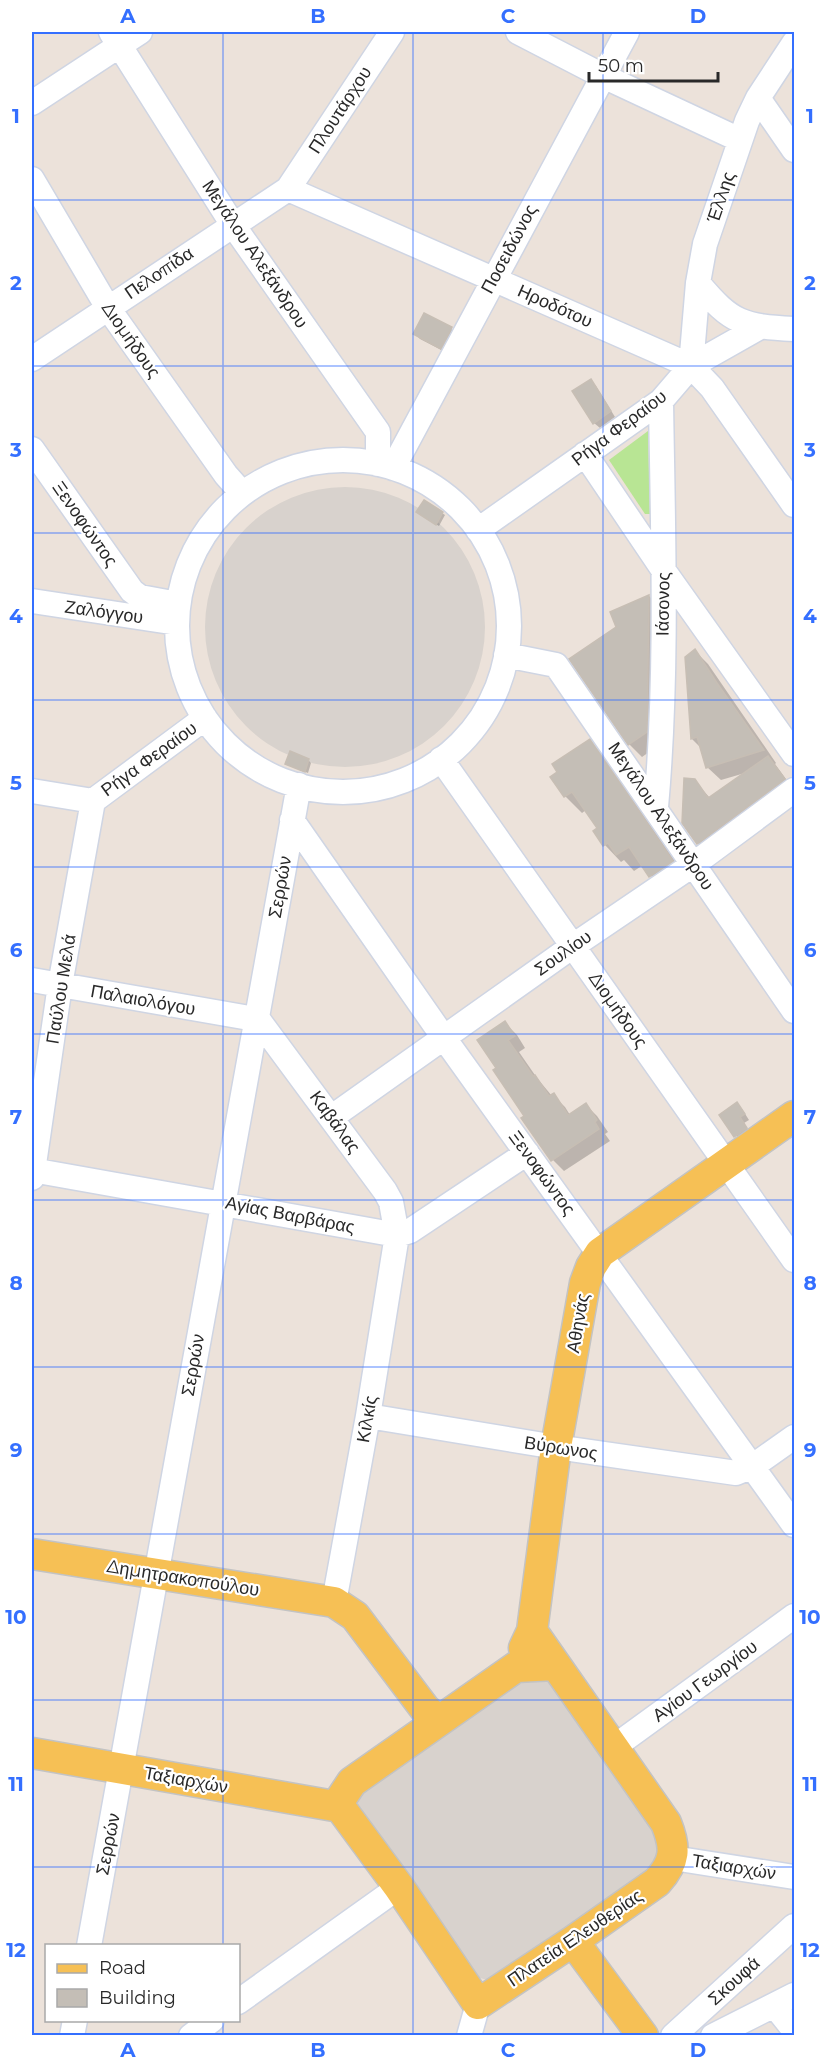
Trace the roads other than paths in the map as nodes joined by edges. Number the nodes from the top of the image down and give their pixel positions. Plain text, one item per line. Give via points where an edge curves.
1 (140, 32) edge
2 (392, 32) edge
3 (518, 32) edge
4 (627, 32) edge
5 (116, 38) edge
6 (794, 44) edge
7 (603, 76) junction
8 (758, 98) junction
9 (32, 103) edge
10 (740, 140) junction
11 (795, 150) edge
12 (32, 179) edge
13 (288, 189) junction
14 (232, 225) junction
15 (493, 279) junction
16 (698, 283) junction
17 (108, 308) junction
18 (760, 327) junction
19 (795, 329) edge
20 (32, 359) edge
21 (691, 366) junction
22 (661, 401) junction
23 (32, 449) edge
24 (585, 454) junction
25 (386, 466) junction
26 (242, 493) junction
27 (795, 505) edge
28 (478, 530) junction
29 (664, 571) junction
30 (32, 601) edge
31 (138, 607) junction
32 (178, 613) junction
33 (506, 655) junction
34 (205, 718) junction
35 (795, 754) edge
36 (441, 759) junction
37 (299, 785) junction
38 (795, 790) edge
39 (32, 791) edge
40 (93, 801) junction
41 (656, 807) junction
42 (292, 820) junction
43 (694, 864) junction
44 (573, 946) junction
45 (32, 980) edge
46 (60, 985) junction
47 (795, 1011) edge
48 (255, 1019) junction
49 (444, 1038) junction
50 (795, 1116) edge
51 (332, 1117) junction
52 (527, 1153) junction
53 (727, 1164) junction
54 (32, 1173) edge
55 (222, 1203) junction
56 (397, 1235) junction
57 (600, 1253) junction
58 (795, 1260) edge
59 (368, 1416) junction
60 (795, 1437) edge
61 (556, 1447) junction
62 (753, 1466) junction
63 (795, 1526) edge
64 (32, 1554) edge
65 (156, 1574) junction
66 (334, 1602) junction
67 (795, 1616) edge
68 (532, 1631) junction
69 (555, 1665) junction
70 (516, 1667) junction
71 (439, 1721) junction
72 (615, 1747) junction
73 (32, 1753) edge
74 (122, 1769) junction
75 (340, 1807) junction
76 (673, 1858) junction
77 (795, 1877) edge
78 (399, 1887) junction
79 (795, 1926) edge
80 (573, 1941) junction
81 (88, 1944) edge
82 (240, 2000) edge
83 (784, 2000) edge
84 (478, 2004) junction
85 (209, 2022) edge
86 (795, 2030) edge
87 (191, 2036) edge
88 (469, 2036) edge
89 (643, 2036) edge
90 (673, 2036) edge
91 (713, 2036) edge

1 - 5 street
2 - 13 street, Πλουτάρχου
3 - 7 street
4 - 7 street, Ποσειδώνος
5 - 9 street
5 - 14 street, Μεγάλου Αλεξάνδρου
6 - 8 street, Έλλης
7 - 10 street
7 - 15 street, Ποσειδώνος
8 - 10 street, Έλλης
8 - 11 street
10 - 16 street, Έλλης via 705,244
12 - 17 street, Διομήδους
13 - 14 street, Πελοπίδα
13 - 15 street, Ηροδότου
14 - 17 street, Πελοπίδα
14 - 25 street, Μεγάλου Αλεξάνδρου via 378,432
15 - 21 street, Ηροδότου
15 - 25 street, Ποσειδώνος
16 - 18 street via 727,315
16 - 21 street, Έλλης
17 - 20 street, Πελοπίδα
17 - 26 street, Διομήδους
18 - 19 street
18 - 21 street, Ρήγα Φεραίου
21 - 22 street, Ρήγα Φεραίου
21 - 27 street via 712,388
22 - 24 street, Ρήγα Φεραίου
22 - 29 street, Ιάσονος
23 - 31 street, Ξενοφώντος via 132,591
24 - 28 street, Ρήγα Φεραίου
24 - 29 street
25 - 26 street via 342,460 315,462 289,468
25 - 28 street via 425,482 454,503
26 - 32 street via 200,539 187,567
28 - 33 street via 501,577 507,603
29 - 35 street
29 - 41 street, Ιάσονος via 661,754
30 - 31 street, Ζαλόγγου
31 - 32 street
32 - 34 street via 178,648 184,673
33 - 36 street via 493,695 477,724
33 - 41 street, Μεγάλου Αλεξάνδρου via 556,664
34 - 37 street via 241,756
34 - 40 street, Ρήγα Φεραίου
36 - 37 street via 383,787 335,791
36 - 44 street, Διομήδους
37 - 42 street, Σερρών
38 - 43 street, Σουλίου
39 - 40 street
40 - 46 street, Παύλου Μελά
41 - 43 street, Μεγάλου Αλεξάνδρου
42 - 48 street, Σερρών
42 - 49 street, Ξενοφώντος
43 - 44 street, Σουλίου
43 - 47 street, Μεγάλου Αλεξάνδρου
44 - 49 street, Σουλίου
44 - 53 street, Διομήδους
45 - 46 street, Παλαιολόγου
46 - 48 street, Παλαιολόγου
46 - 54 street, Παύλου Μελά
48 - 51 street, Καβάλας
48 - 55 street, Σερρών
49 - 51 street, Σουλίου
49 - 52 street, Ξενοφώντος
50 - 53 main road, Αθηνάς
51 - 56 street, Καβάλας via 385,1191
52 - 56 street via 410,1231
52 - 57 street, Ξενοφώντος
53 - 57 main road, Αθηνάς
53 - 58 street, Διομήδους
54 - 55 street, Αγίας Βαρβάρας
55 - 56 street, Αγίας Βαρβάρας
55 - 65 street, Σερρών
56 - 59 street, Κιλκίς
57 - 61 main road, Αθηνάς via 585,1283
57 - 62 street, Ξενοφώντος
59 - 61 street, Βύρωνος
59 - 66 street, Κιλκίς
60 - 62 street
61 - 62 street, Βύρωνος via 736,1473
61 - 68 main road, Αθηνάς
62 - 63 street, Ξενοφώντος
64 - 65 main road, Δημητρακοπούλου
65 - 66 main road, Δημητρακοπούλου
65 - 74 street, Σερρών
66 - 71 main road via 355,1616 425,1709
67 - 72 street, Αγίου Γεωργίου
68 - 69 main road
68 - 70 main road, Αθηνάς
69 - 70 main road
69 - 72 main road
70 - 71 main road
71 - 75 main road via 352,1782
72 - 76 main road via 666,1823
73 - 74 main road, Ταξιαρχών
74 - 75 main road, Ταξιαρχών
74 - 81 street, Σερρών
75 - 78 main road
76 - 77 street, Ταξιαρχών
76 - 80 main road, Πλατεία Ελευθερίας via 657,1881
78 - 82 street
78 - 84 main road
79 - 90 street, Σκουφά
80 - 84 main road, Πλατεία Ελευθερίας
80 - 89 main road
83 - 86 street
83 - 91 street, Σκουφά
84 - 88 street
85 - 87 street

